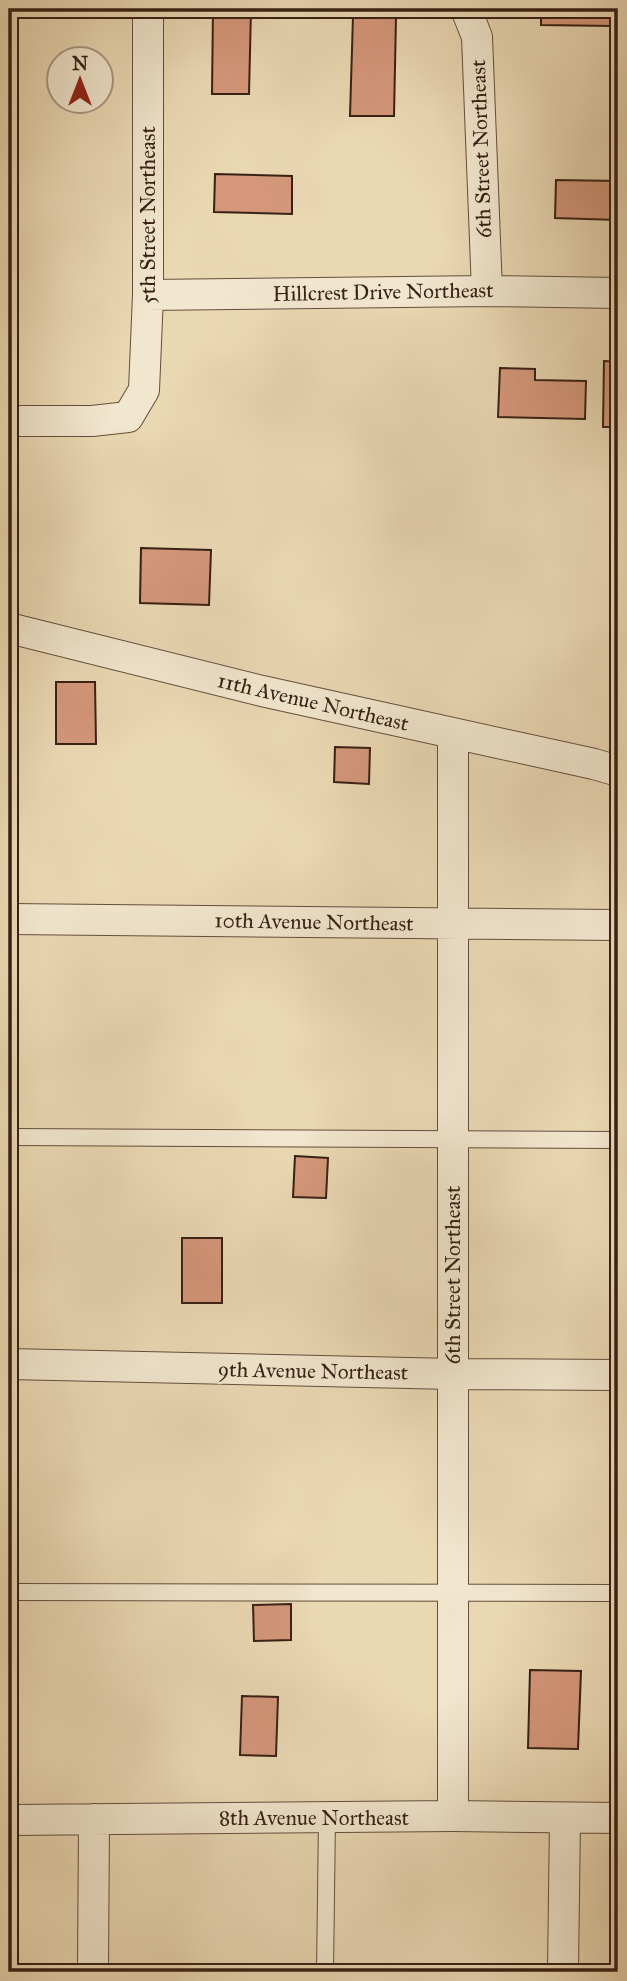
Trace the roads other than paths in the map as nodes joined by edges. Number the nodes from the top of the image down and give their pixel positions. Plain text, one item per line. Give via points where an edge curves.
1 (148, 9) edge
2 (466, 9) edge
3 (487, 291) junction
4 (618, 293) edge
5 (148, 295) junction
6 (9, 421) edge
7 (9, 628) edge
8 (453, 733) junction
9 (618, 771) edge
10 (9, 919) edge
11 (453, 923) junction
12 (618, 925) edge
13 (9, 1137) edge
14 (453, 1139) junction
15 (618, 1140) edge
16 (9, 1364) edge
17 (453, 1374) junction
18 (618, 1375) edge
19 (9, 1592) edge
20 (618, 1593) edge
21 (453, 1594) junction
22 (453, 1816) junction
23 (327, 1818) junction
24 (618, 1818) edge
25 (94, 1819) junction
26 (565, 1819) junction
27 (9, 1820) edge
28 (93, 1972) edge
29 (325, 1972) edge
30 (564, 1972) edge

1 - 5 street, 5th Street Northeast
2 - 3 street, 6th Street Northeast via 477,37
3 - 4 street, Hillcrest Drive Northeast
3 - 5 street, Hillcrest Drive Northeast
5 - 6 street, 5th Street Northeast via 144,390 128,417
7 - 8 street, 11th Avenue Northeast
8 - 9 street, 11th Avenue Northeast
8 - 11 street, 6th Street Northeast
10 - 11 street, 10th Avenue Northeast
11 - 12 street, 10th Avenue Northeast
11 - 14 street, 6th Street Northeast
13 - 14 lane
14 - 15 lane
14 - 17 street, 6th Street Northeast
16 - 17 street, 9th Avenue Northeast
17 - 18 street, 9th Avenue Northeast
17 - 21 street, 6th Street Northeast
19 - 21 lane
20 - 21 lane
21 - 22 street, 6th Street Northeast
22 - 23 street, 8th Avenue Northeast
22 - 26 street, 8th Avenue Northeast
23 - 25 street, 8th Avenue Northeast
23 - 29 lane
24 - 26 street, 8th Avenue Northeast
25 - 27 street, 8th Avenue Northeast
25 - 28 street
26 - 30 street

